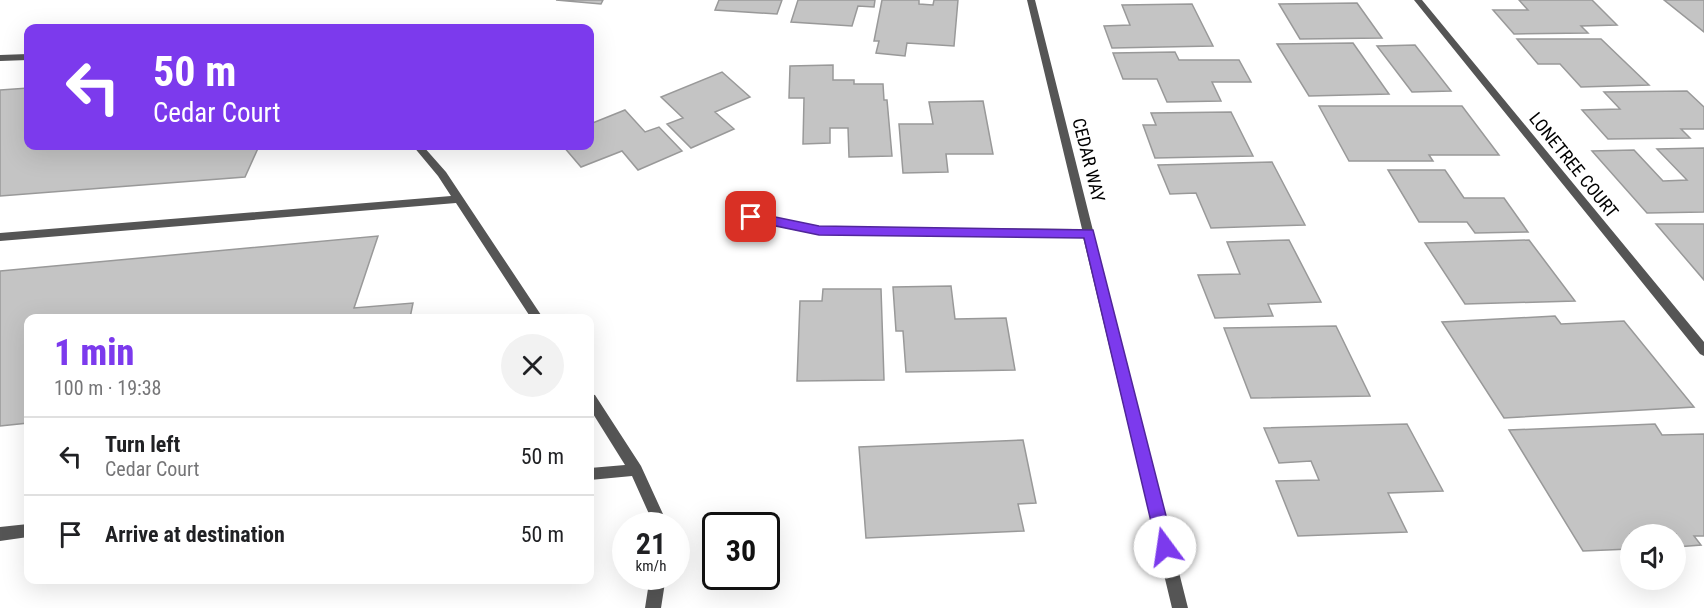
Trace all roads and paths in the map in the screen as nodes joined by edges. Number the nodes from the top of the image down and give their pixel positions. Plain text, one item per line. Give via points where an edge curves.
1 (1031, 0) edge
2 (1418, 0) edge
3 (24, 57) edge
4 (0, 58) edge
5 (421, 150) edge
6 (459, 199) junction
7 (751, 217) dead end
8 (1089, 233) junction
9 (0, 237) edge
10 (534, 314) edge
11 (1704, 351) edge
12 (594, 405) edge
13 (636, 470) junction
14 (594, 474) edge
15 (655, 512) edge
16 (24, 531) edge
17 (0, 534) edge
18 (656, 590) edge
19 (653, 608) edge
20 (1180, 608) edge

1 - 8 street, CEDAR WAY
2 - 11 street, LONETREE COURT
3 - 4 street
5 - 6 street
6 - 9 street
6 - 10 street
7 - 8 street via 819,231
8 - 20 street, CEDAR WAY
12 - 13 street
13 - 14 street
13 - 15 street
16 - 17 street
18 - 19 street

